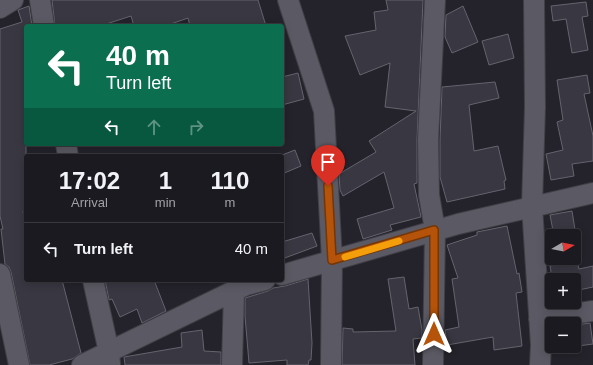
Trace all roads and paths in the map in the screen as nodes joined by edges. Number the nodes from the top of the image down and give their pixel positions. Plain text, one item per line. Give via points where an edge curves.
1 (13, 0) edge
2 (40, 0) edge
3 (288, 0) edge
4 (435, 0) edge
5 (534, 0) edge
6 (0, 8) edge
7 (44, 24) edge
8 (593, 193) edge
9 (532, 206) junction
10 (434, 230) junction
11 (332, 260) junction
12 (0, 274) edge
13 (284, 274) edge
14 (93, 282) edge
15 (257, 282) edge
16 (234, 291) junction
17 (593, 311) edge
18 (539, 319) junction
19 (110, 358) edge
20 (19, 365) edge
21 (82, 365) edge
22 (232, 365) edge
23 (331, 365) edge
24 (433, 365) edge
25 (540, 365) edge

1 - 6 street
2 - 7 street
3 - 11 street via 324,111
4 - 10 street via 428,140 429,195
5 - 9 street via 535,107
8 - 9 street
9 - 10 street
9 - 18 street
10 - 11 street
10 - 24 street
11 - 13 street
11 - 23 street
12 - 20 street
14 - 19 street
15 - 16 street
16 - 19 street
16 - 22 street
17 - 18 street
18 - 25 street
19 - 21 street

